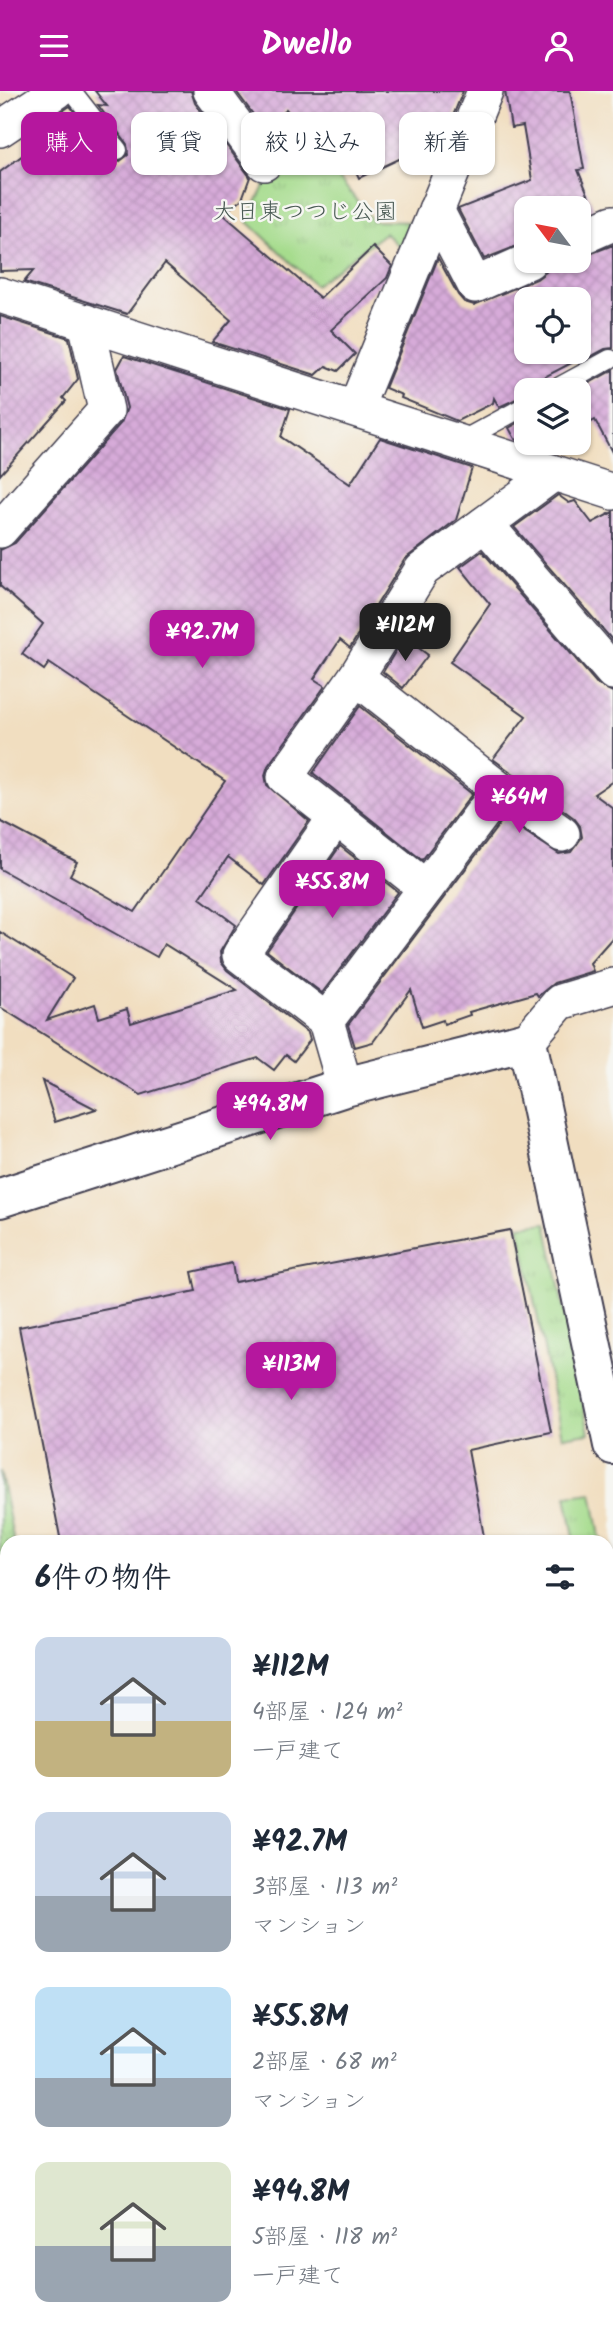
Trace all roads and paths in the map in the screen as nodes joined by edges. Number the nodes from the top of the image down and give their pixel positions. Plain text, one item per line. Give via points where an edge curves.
1 (57, 91) edge
2 (72, 91) edge
3 (211, 91) edge
4 (485, 91) edge
5 (0, 129) edge
6 (241, 132) edge
7 (118, 149) dead end
8 (436, 210) junction
9 (612, 223) edge
10 (592, 232) edge
11 (514, 268) edge
12 (0, 295) edge
13 (86, 322) junction
14 (610, 359) dead end
15 (575, 378) edge
16 (356, 407) junction
17 (514, 412) edge
18 (459, 442) junction
19 (554, 474) junction
20 (613, 492) edge
21 (485, 524) junction
22 (0, 530) edge
23 (613, 672) edge
24 (356, 677) junction
25 (500, 790) junction
26 (336, 817) junction
27 (562, 834) dead end
28 (426, 888) junction
29 (613, 986) edge
30 (326, 1021) junction
31 (527, 1041) junction
32 (345, 1087) junction
33 (0, 1198) edge
34 (613, 1445) edge

1 - 5 street
2 - 7 lane
3 - 6 street
4 - 8 street
8 - 11 street via 475,285
8 - 16 street
9 - 10 street
12 - 13 street
13 - 16 street
13 - 22 street via 106,409
14 - 15 lane
16 - 18 street
17 - 18 lane
18 - 19 street
19 - 20 street
19 - 21 street
21 - 23 street
21 - 24 street via 422,570
24 - 25 street
24 - 26 street via 285,777
25 - 27 street
25 - 28 street
26 - 28 street
26 - 30 street via 240,955
28 - 30 street
29 - 31 street via 560,1002
30 - 32 street
31 - 32 street
31 - 34 street
32 - 33 street

